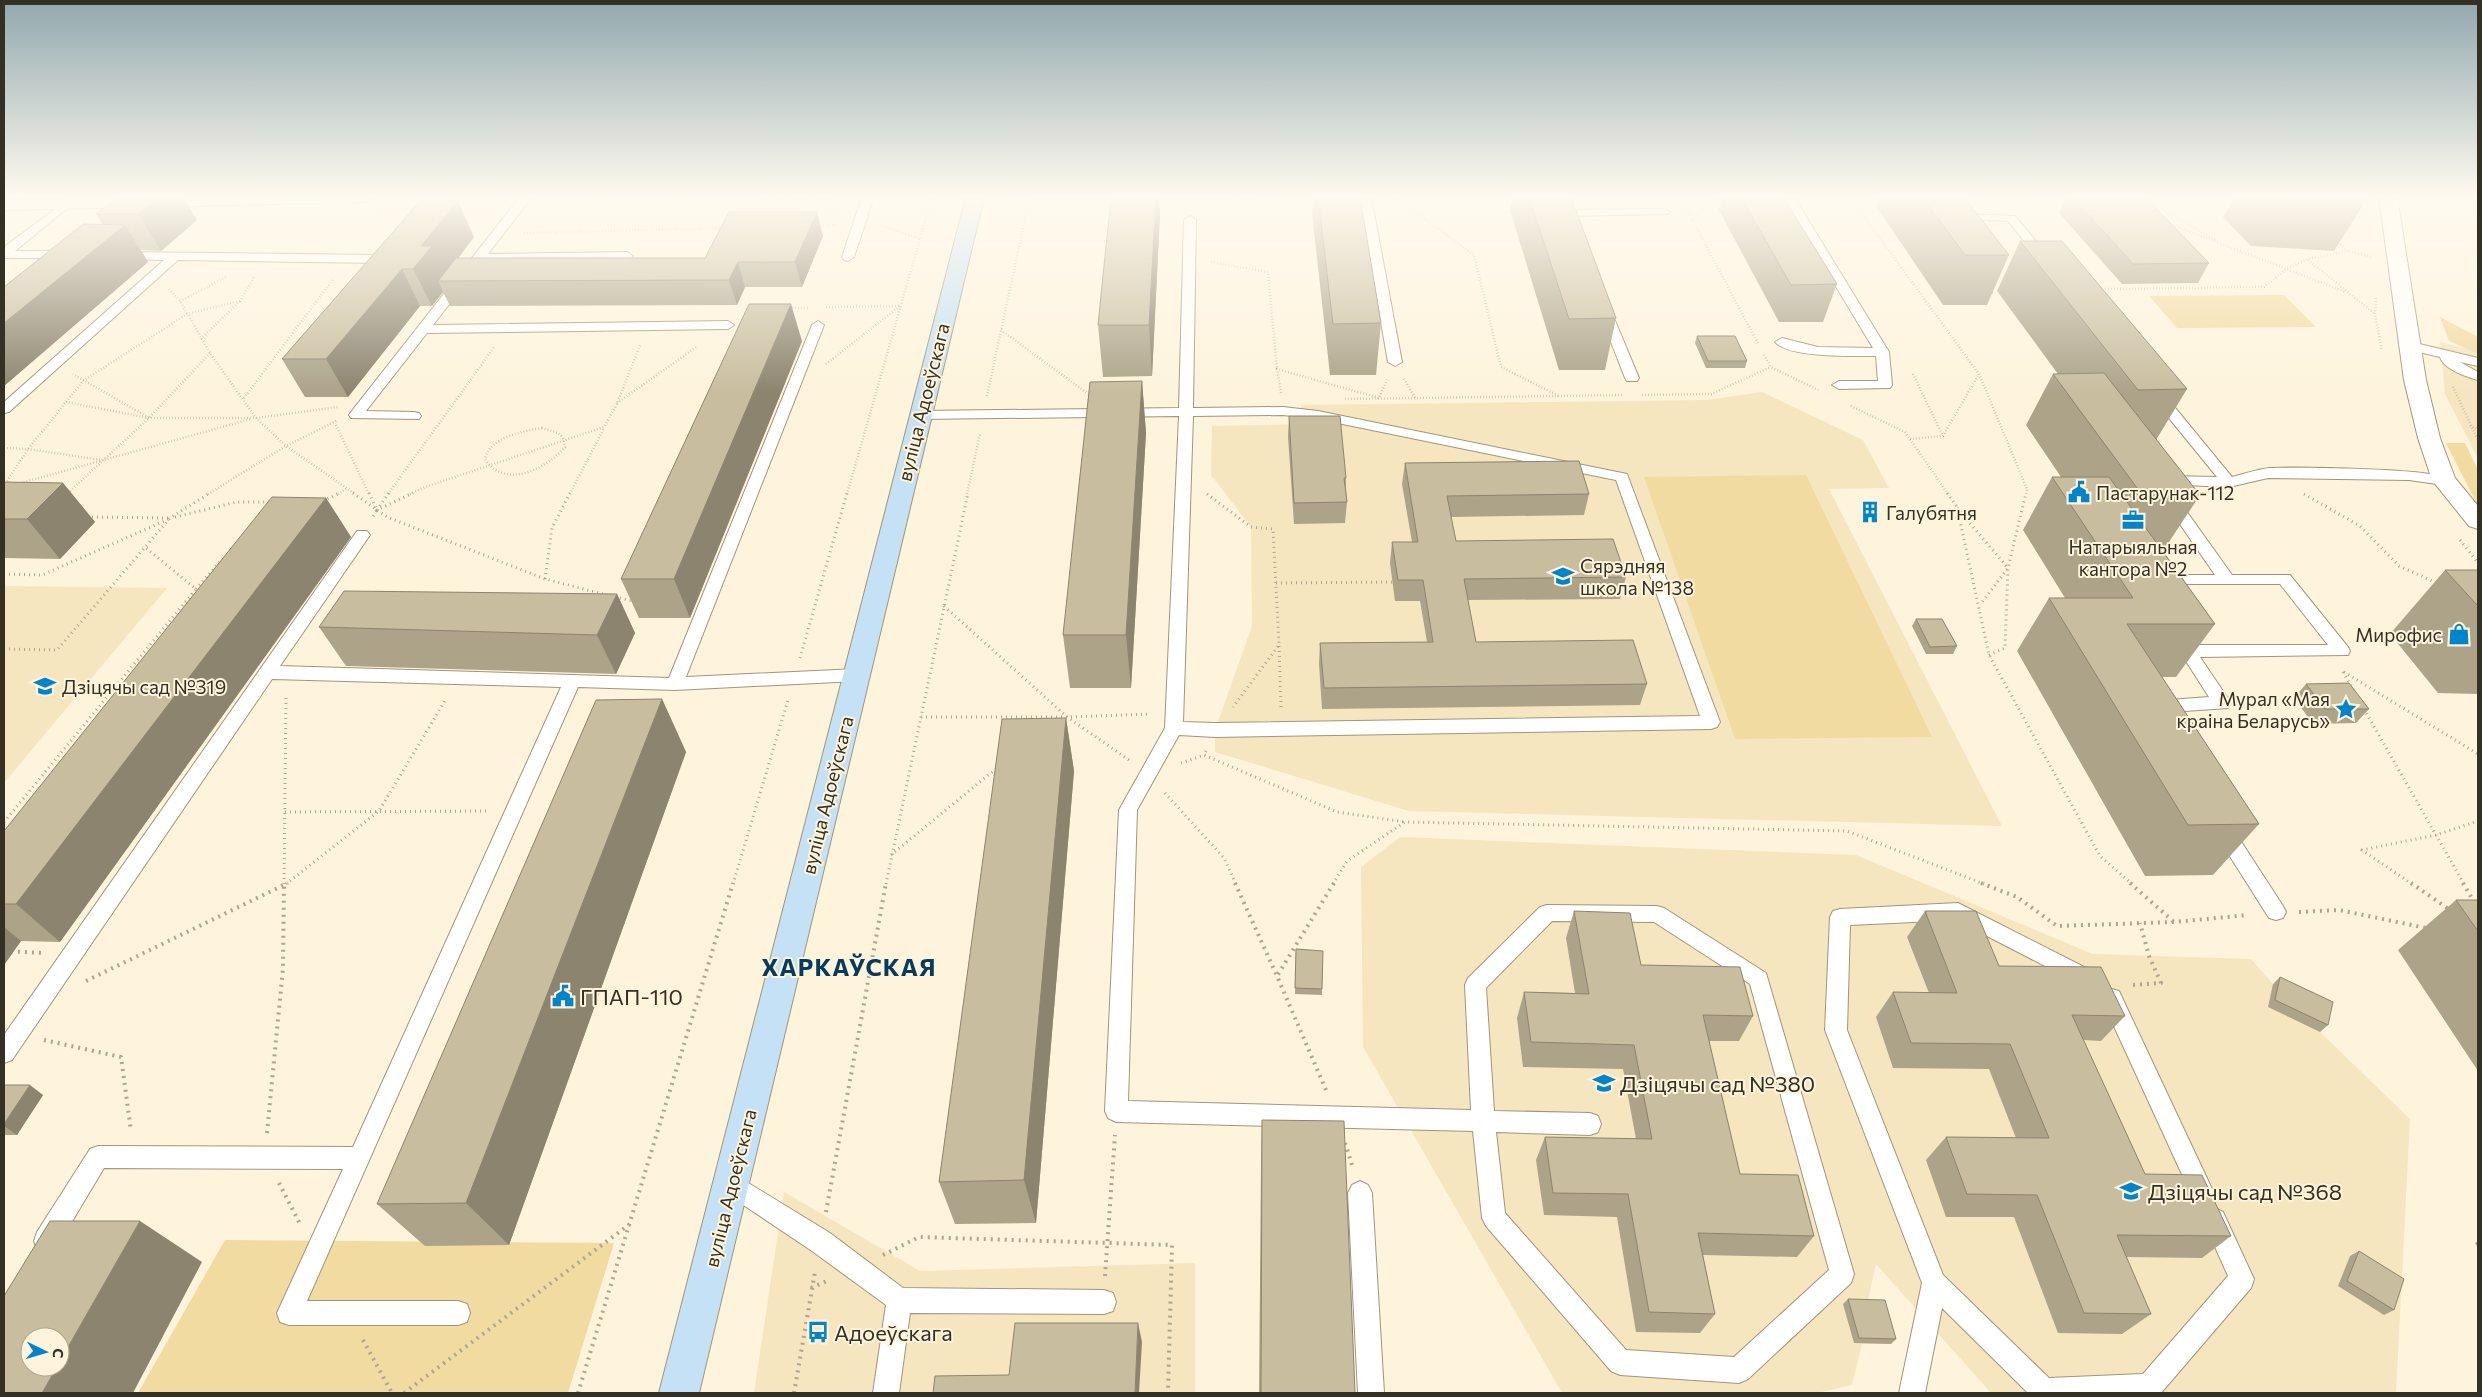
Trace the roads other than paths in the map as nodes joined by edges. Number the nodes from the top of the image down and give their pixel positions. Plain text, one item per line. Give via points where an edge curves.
1 (169, 262) edge
2 (475, 262) edge
3 (958, 262) edge
4 (1189, 262) edge
5 (1377, 262) edge
6 (1828, 262) edge
7 (2047, 262) edge
8 (2398, 262) edge
9 (2052, 268) edge
10 (1598, 295) edge
11 (728, 325) road end
12 (818, 325) dead end
13 (424, 329) junction
14 (1782, 342) dead end
15 (2411, 346) junction
16 (1882, 352) junction
17 (2437, 352) junction
18 (1395, 362) road end
19 (2478, 362) edge
20 (2478, 376) edge
21 (1632, 378) dead end
22 (1839, 384) dead end
23 (2149, 386) edge
24 (4, 409) edge
25 (1186, 414) junction
26 (920, 415) junction
27 (414, 416) dead end
28 (2444, 480) junction
29 (2229, 482) junction
30 (2478, 521) edge
31 (362, 535) dead end
32 (2139, 580) edge
33 (2227, 580) junction
34 (2172, 627) edge
35 (2188, 651) junction
36 (278, 673) junction
37 (856, 675) junction
38 (572, 681) junction
39 (675, 684) junction
40 (1174, 721) junction
41 (2156, 724) edge
42 (2214, 814) edge
43 (2276, 912) dead end
44 (4, 1053) edge
45 (1483, 1121) junction
46 (1590, 1124) dead end
47 (360, 1158) junction
48 (732, 1184) junction
49 (1360, 1194) dead end
50 (35, 1258) edge
51 (1934, 1283) junction
52 (899, 1300) junction
53 (1104, 1302) road end
54 (458, 1313) dead end
55 (680, 1393) edge
56 (886, 1393) edge
57 (1371, 1393) edge
58 (1912, 1393) edge

1 - 24 lane
2 - 13 lane
3 - 26 main road, вуліца Адоеўскага
4 - 25 lane
5 - 18 lane
6 - 16 lane
7 - 9 lane
8 - 15 street
10 - 21 lane
11 - 13 lane
12 - 39 lane
13 - 27 lane via 356,415
14 - 16 lane via 1816,351
15 - 17 lane
15 - 28 street via 2415,380 2429,438
16 - 22 lane via 1885,385
17 - 19 lane
17 - 20 lane via 2466,372
23 - 29 lane
25 - 26 lane
25 - 40 lane
25 - 40 lane via 1283,411 1318,415 1622,477 1711,722 1215,730
26 - 37 main road, вуліца Адоеўскага
28 - 29 lane via 2409,475 2268,473
28 - 30 street
29 - 33 lane via 2157,481
31 - 36 lane
32 - 33 lane
33 - 35 lane via 2284,579 2342,651
34 - 35 lane
35 - 41 lane via 2222,703 2146,708
36 - 38 lane
36 - 44 lane
37 - 39 lane
37 - 48 main road, вуліца Адоеўскага
38 - 39 lane
38 - 47 lane
40 - 45 lane via 1128,810 1116,1111
42 - 43 lane
45 - 45 lane via 1494,1218 1620,1362 1739,1370 1842,1274 1759,980 1657,914 1547,913 1474,985
45 - 46 lane
47 - 50 lane via 98,1157
47 - 54 lane via 288,1313
48 - 52 lane via 821,1242
48 - 55 main road, вуліца Адоеўскага
49 - 57 lane
51 - 51 lane via 2044,1391 2149,1387 2242,1279 2107,988 1958,911 1840,918 1836,1030
51 - 58 lane
52 - 53 lane
52 - 56 lane

